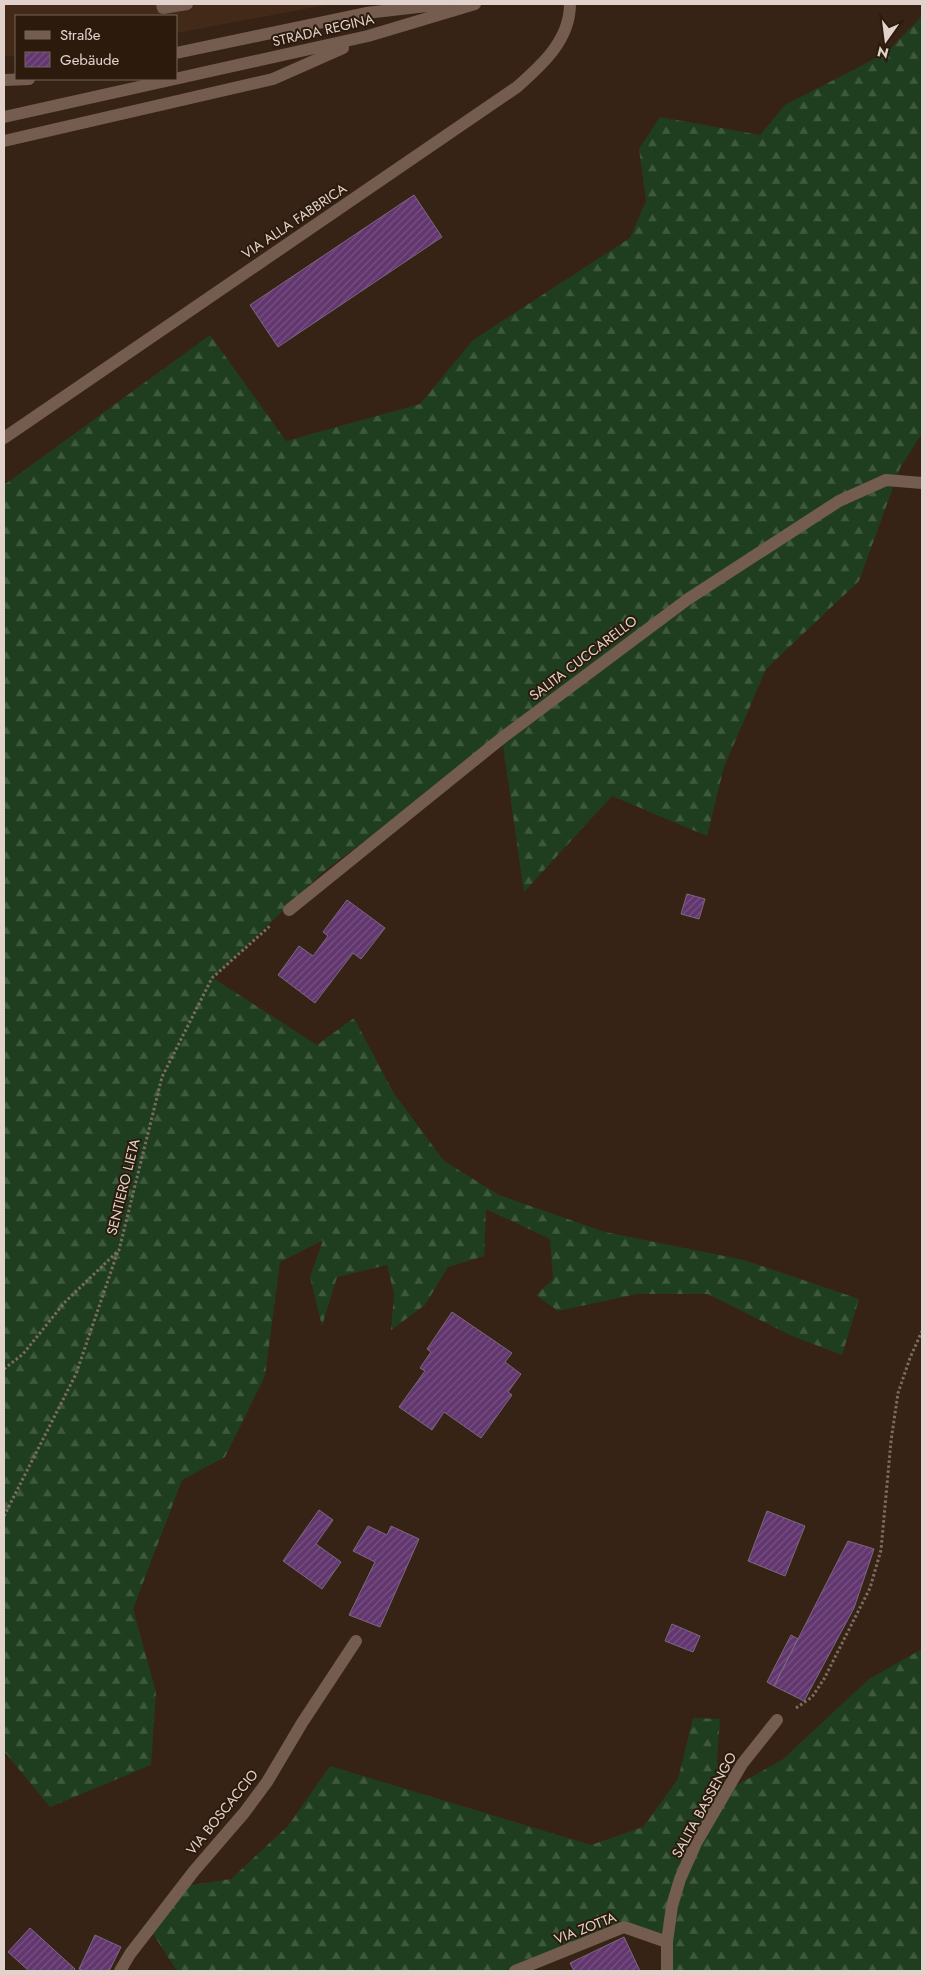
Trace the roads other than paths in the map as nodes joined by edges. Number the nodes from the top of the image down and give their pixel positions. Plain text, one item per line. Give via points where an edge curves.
1 (186, 4) edge
2 (444, 4) edge
3 (475, 4) edge
4 (570, 4) edge
5 (162, 6) edge
6 (368, 36) junction
7 (178, 53) edge
8 (178, 78) edge
9 (170, 80) edge
10 (4, 117) edge
11 (4, 141) edge
12 (4, 438) edge
13 (922, 483) edge
14 (288, 910) road end
15 (356, 1641) dead end
16 (777, 1720) road end
17 (667, 1942) junction
18 (120, 1971) edge
19 (515, 1971) edge
20 (668, 1971) edge

1 - 5 street
2 - 7 street, STRADA REGINA via 366,13
3 - 6 street, STRADA REGINA
4 - 12 street, VIA ALLA FABBRICA via 560,41 542,66 518,88
6 - 8 street, STRADA REGINA
6 - 11 street via 273,79
9 - 10 street, STRADA REGINA
13 - 14 street, SALITA CUCCARELLO via 886,480 840,501 688,599 502,738
15 - 18 street, VIA BOSCACCIO via 267,1782 194,1871
16 - 17 street, SALITA BASSENGO via 742,1764 696,1844 672,1906
17 - 19 street, VIA ZOTTA via 624,1927
17 - 20 street

